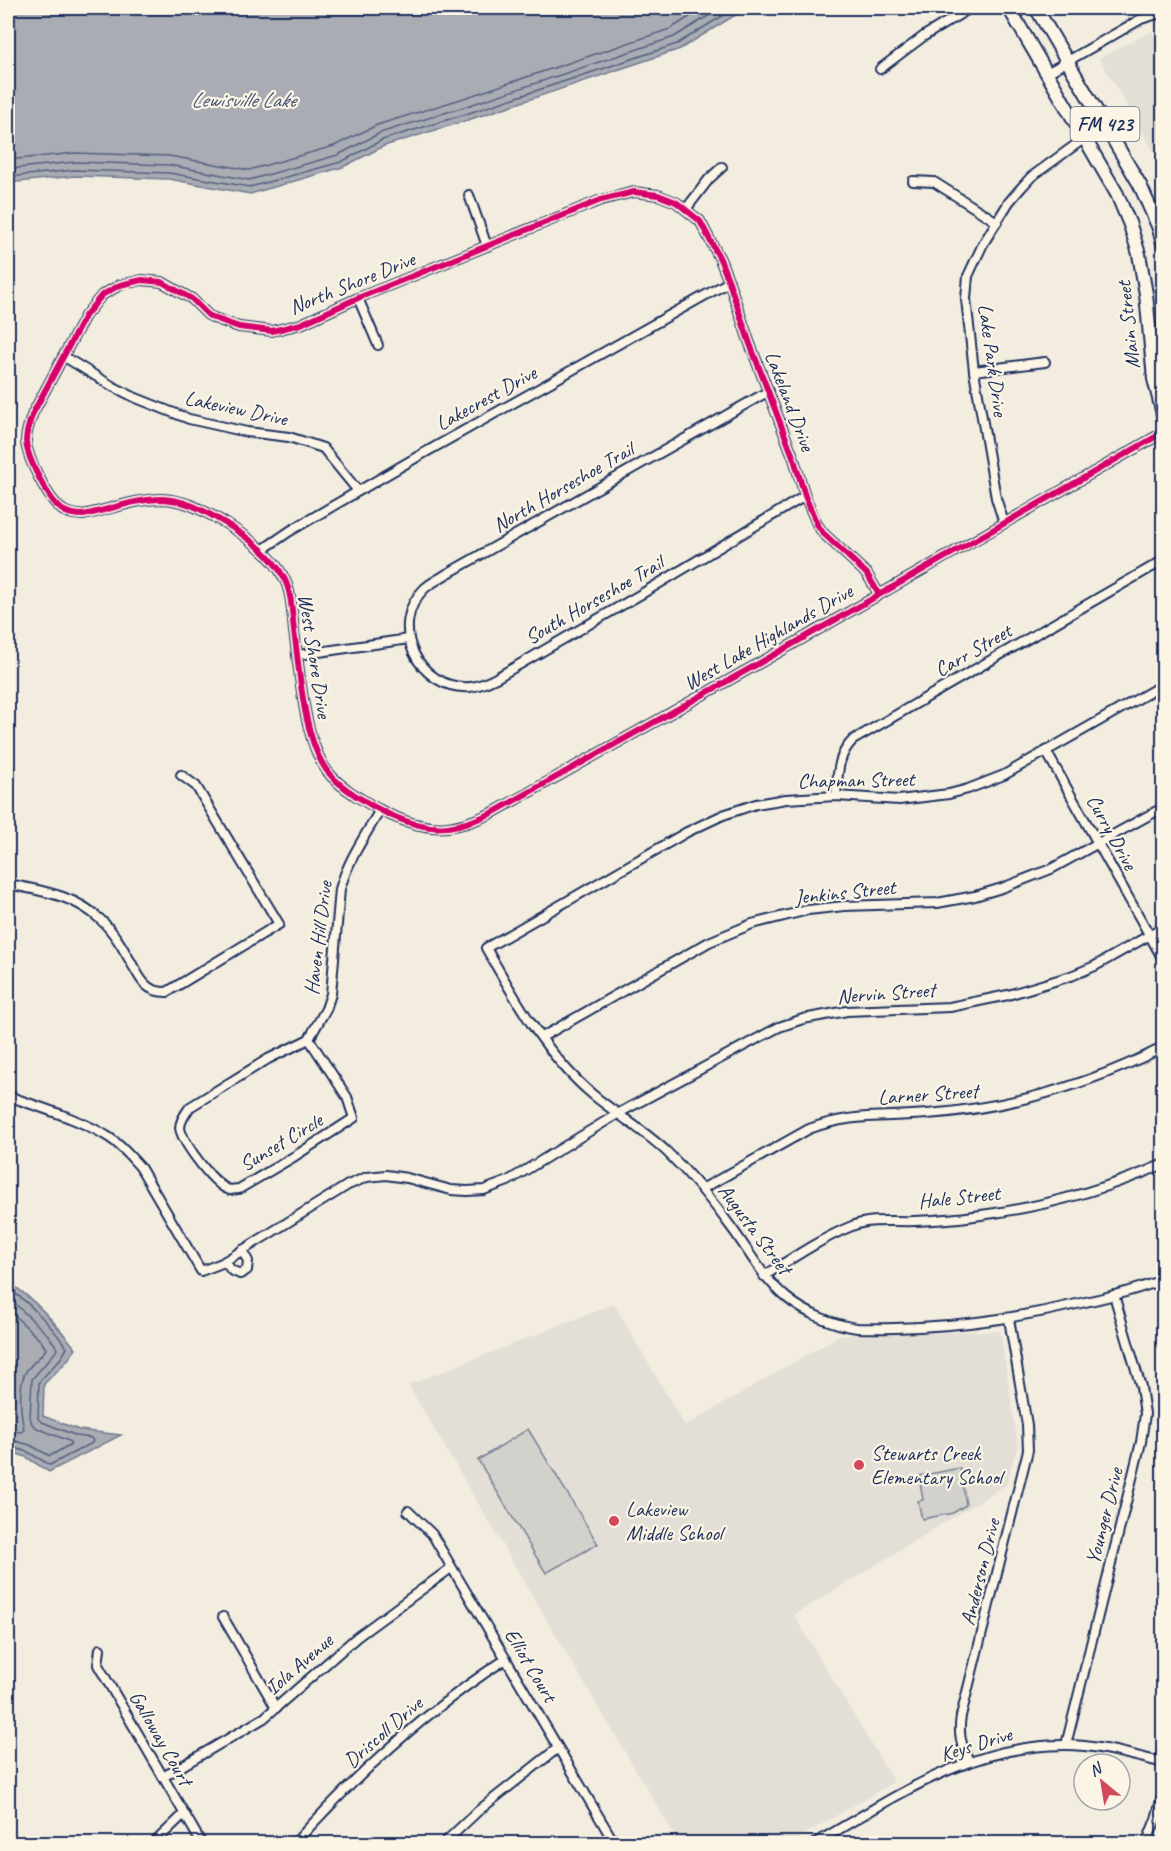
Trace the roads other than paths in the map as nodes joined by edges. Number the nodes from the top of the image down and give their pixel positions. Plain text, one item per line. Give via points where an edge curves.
1 (970, 8) edge
2 (1009, 8) edge
3 (1036, 8) edge
4 (1164, 12) edge
5 (1068, 60) junction
6 (880, 69) dead end
7 (1047, 73) junction
8 (1085, 138) junction
9 (722, 167) dead end
10 (913, 181) dead end
11 (469, 195) dead end
12 (686, 209) junction
13 (997, 222) junction
14 (487, 246) junction
15 (1164, 246) edge
16 (729, 282) junction
17 (358, 298) junction
18 (378, 345) dead end
19 (63, 357) junction
20 (1045, 362) dead end
21 (974, 371) junction
22 (768, 391) junction
23 (1164, 418) edge
24 (1164, 432) edge
25 (358, 491) junction
26 (805, 496) junction
27 (1004, 523) junction
28 (262, 549) junction
29 (1164, 560) edge
30 (879, 594) junction
31 (409, 639) junction
32 (298, 655) junction
33 (1164, 684) edge
34 (1046, 751) junction
35 (181, 776) dead end
36 (836, 796) junction
37 (1164, 807) edge
38 (380, 810) junction
39 (1097, 843) junction
40 (8, 884) edge
41 (1164, 927) edge
42 (1149, 936) junction
43 (486, 948) joint
44 (1164, 961) edge
45 (542, 1037) junction
46 (309, 1039) junction
47 (1164, 1047) edge
48 (8, 1096) edge
49 (619, 1113) junction
50 (1164, 1164) edge
51 (702, 1189) junction
52 (242, 1250) junction
53 (225, 1261) junction
54 (764, 1276) junction
55 (1164, 1279) edge
56 (1114, 1295) junction
57 (1009, 1319) junction
58 (408, 1511) dead end
59 (452, 1568) junction
60 (223, 1617) dead end
61 (100, 1649) dead end
62 (506, 1659) junction
63 (276, 1708) junction
64 (1066, 1744) junction
65 (558, 1748) junction
66 (969, 1761) junction
67 (1164, 1763) edge
68 (163, 1777) junction
69 (1164, 1789) edge
70 (184, 1814) junction
71 (612, 1842) edge
72 (153, 1844) edge
73 (202, 1844) edge
74 (294, 1844) edge
75 (443, 1844) edge
76 (814, 1844) edge
77 (1146, 1844) edge

1 - 6 street
2 - 7 main road, Main Street / FM 423
3 - 5 main road, FM 423
4 - 5 street via 1141,19
5 - 7 street
5 - 15 main road, FM 423 via 1140,184
7 - 8 main road, Main Street / FM 423
8 - 13 street, Lake Park Drive via 1031,177
8 - 23 main road, Main Street / FM 423 via 1117,195 1139,254 1154,379
9 - 12 street
10 - 13 street via 934,182
11 - 14 street
12 - 14 street, North Shore Drive via 658,195 623,194
12 - 16 street, Lakeland Drive via 700,221
13 - 21 street, Lake Park Drive via 974,262 966,288
14 - 17 street, North Shore Drive
16 - 22 street, Lakeland Drive
16 - 25 street, Lakecrest Drive
17 - 18 street
17 - 19 street, North Shore Drive via 301,324 272,331 239,327 214,318 192,299 162,282 130,282 102,295
19 - 25 street, Lakeview Drive via 136,398 189,420 290,437 323,448
19 - 28 street, West Shore Drive via 33,413 26,440 54,502 63,510 83,515 146,500 180,500
20 - 21 street
21 - 27 street, Lake Park Drive via 996,498
22 - 26 street, Lakeland Drive
22 - 31 street, North Horseshoe Trail via 426,587 408,620
24 - 27 street, West Lake Highlands Drive
25 - 28 street, Lakecrest Drive
26 - 30 street, Lakeland Drive via 823,533 862,568
26 - 31 street, South Horseshoe Trail via 481,685 451,685 432,676 415,655
27 - 30 street, West Lake Highlands Drive
28 - 32 street, West Shore Drive via 285,580
29 - 36 street, Carr Street via 853,740 844,749 840,762
30 - 38 street, West Lake Highlands Drive via 472,822 423,827
31 - 32 street
32 - 38 street, West Shore Drive via 307,720 322,763 332,776
33 - 34 street, Chapman Street
34 - 36 street, Chapman Street via 1004,775 949,795 898,800
34 - 39 street, Curry Drive
35 - 40 street via 196,786 279,924 167,992 160,992 143,983 102,920 78,902
36 - 43 street, Chapman Street via 766,802 723,815
37 - 39 street, Jenkins Street
38 - 46 street, Haven Hill Drive via 344,875 331,994
39 - 42 street, Curry Drive
39 - 45 street, Jenkins Street via 1051,869 975,896 937,903 808,910 752,924 709,942
41 - 42 street, Nervin Street
42 - 44 street, Curry Drive
42 - 49 street, Nervin Street via 1095,966 1008,995 950,1007 847,1011 779,1027
43 - 45 street, Augusta Street
45 - 49 street, Augusta Street via 592,1094
46 - 46 street, Sunset Circle via 347,1097 354,1118 239,1189 221,1185 207,1174 184,1138 180,1128 183,1117 190,1107
47 - 51 street, Larner Street via 1105,1075 1013,1103 925,1115 858,1116 826,1122
48 - 53 street via 112,1139 140,1167 201,1271
49 - 51 street, Augusta Street via 665,1150
49 - 52 street, Nervin Street via 515,1177 484,1190 451,1190 386,1174 367,1177
50 - 54 street, Hale Street via 1094,1190 1002,1212 915,1221 870,1221 852,1226
51 - 54 street, Augusta Street
52 - 53 street, Nervin Street
52 - 53 street via 249,1261 247,1270 240,1274
54 - 57 street, Augusta Street via 805,1310 855,1328
55 - 56 street, Augusta Street
56 - 57 street, Augusta Street
56 - 64 street, Younger Drive via 1145,1414
57 - 66 street, Anderson Drive via 1028,1450 961,1716 961,1743
58 - 59 street, Elliot Court via 432,1534
59 - 62 street, Elliot Court
59 - 63 street, Iola Avenue via 357,1637
60 - 63 street
61 - 68 street, Galloway Court via 98,1665
62 - 65 street, Elliot Court
62 - 74 street, Driscoll Drive via 442,1704 376,1760
63 - 68 street, Iola Avenue
64 - 66 street, Keys Drive via 1013,1748
64 - 67 street, Keys Drive via 1114,1750
65 - 71 street, Elliot Court
65 - 75 street via 485,1805
66 - 76 street, Keys Drive via 917,1784
68 - 70 street, Galloway Court
69 - 77 street
70 - 72 street
70 - 73 street, Galloway Court

